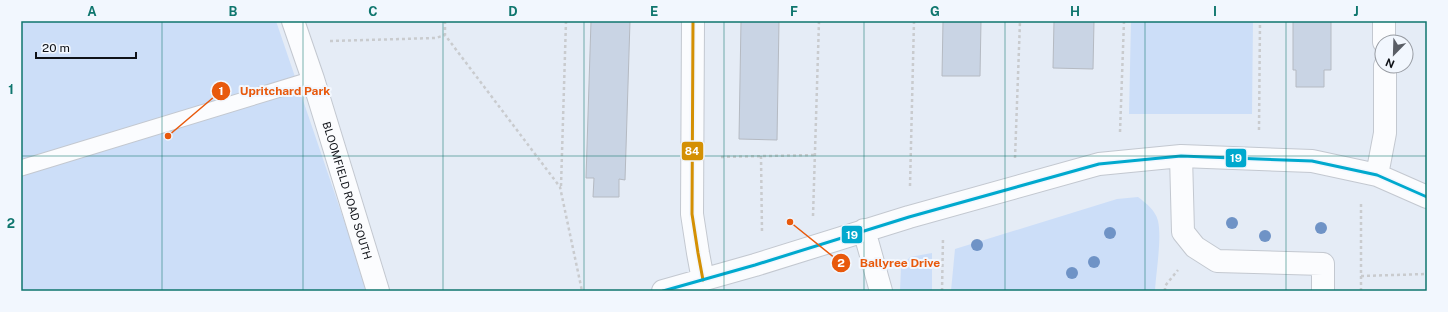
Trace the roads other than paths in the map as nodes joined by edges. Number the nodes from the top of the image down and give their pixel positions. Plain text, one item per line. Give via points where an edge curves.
1 (293, 21) edge
2 (693, 21) edge
3 (1384, 21) edge
4 (1384, 34) edge
5 (1384, 74) edge
6 (313, 79) junction
7 (1181, 156) junction
8 (21, 168) edge
9 (1369, 173) junction
10 (1427, 197) edge
11 (864, 230) junction
12 (704, 280) junction
13 (378, 291) edge
14 (663, 291) edge
15 (881, 291) edge
16 (1323, 291) edge

1 - 6 street, BLOOMFIELD ROAD SOUTH
2 - 12 street via 692,214
3 - 4 street
5 - 9 street via 1385,133
6 - 8 lane
6 - 13 street, BLOOMFIELD ROAD SOUTH
7 - 9 street via 1312,161
7 - 11 street via 1099,164
7 - 16 street via 1183,232 1195,247 1217,261 1323,264
9 - 10 street
11 - 12 street
11 - 15 street
12 - 14 street

